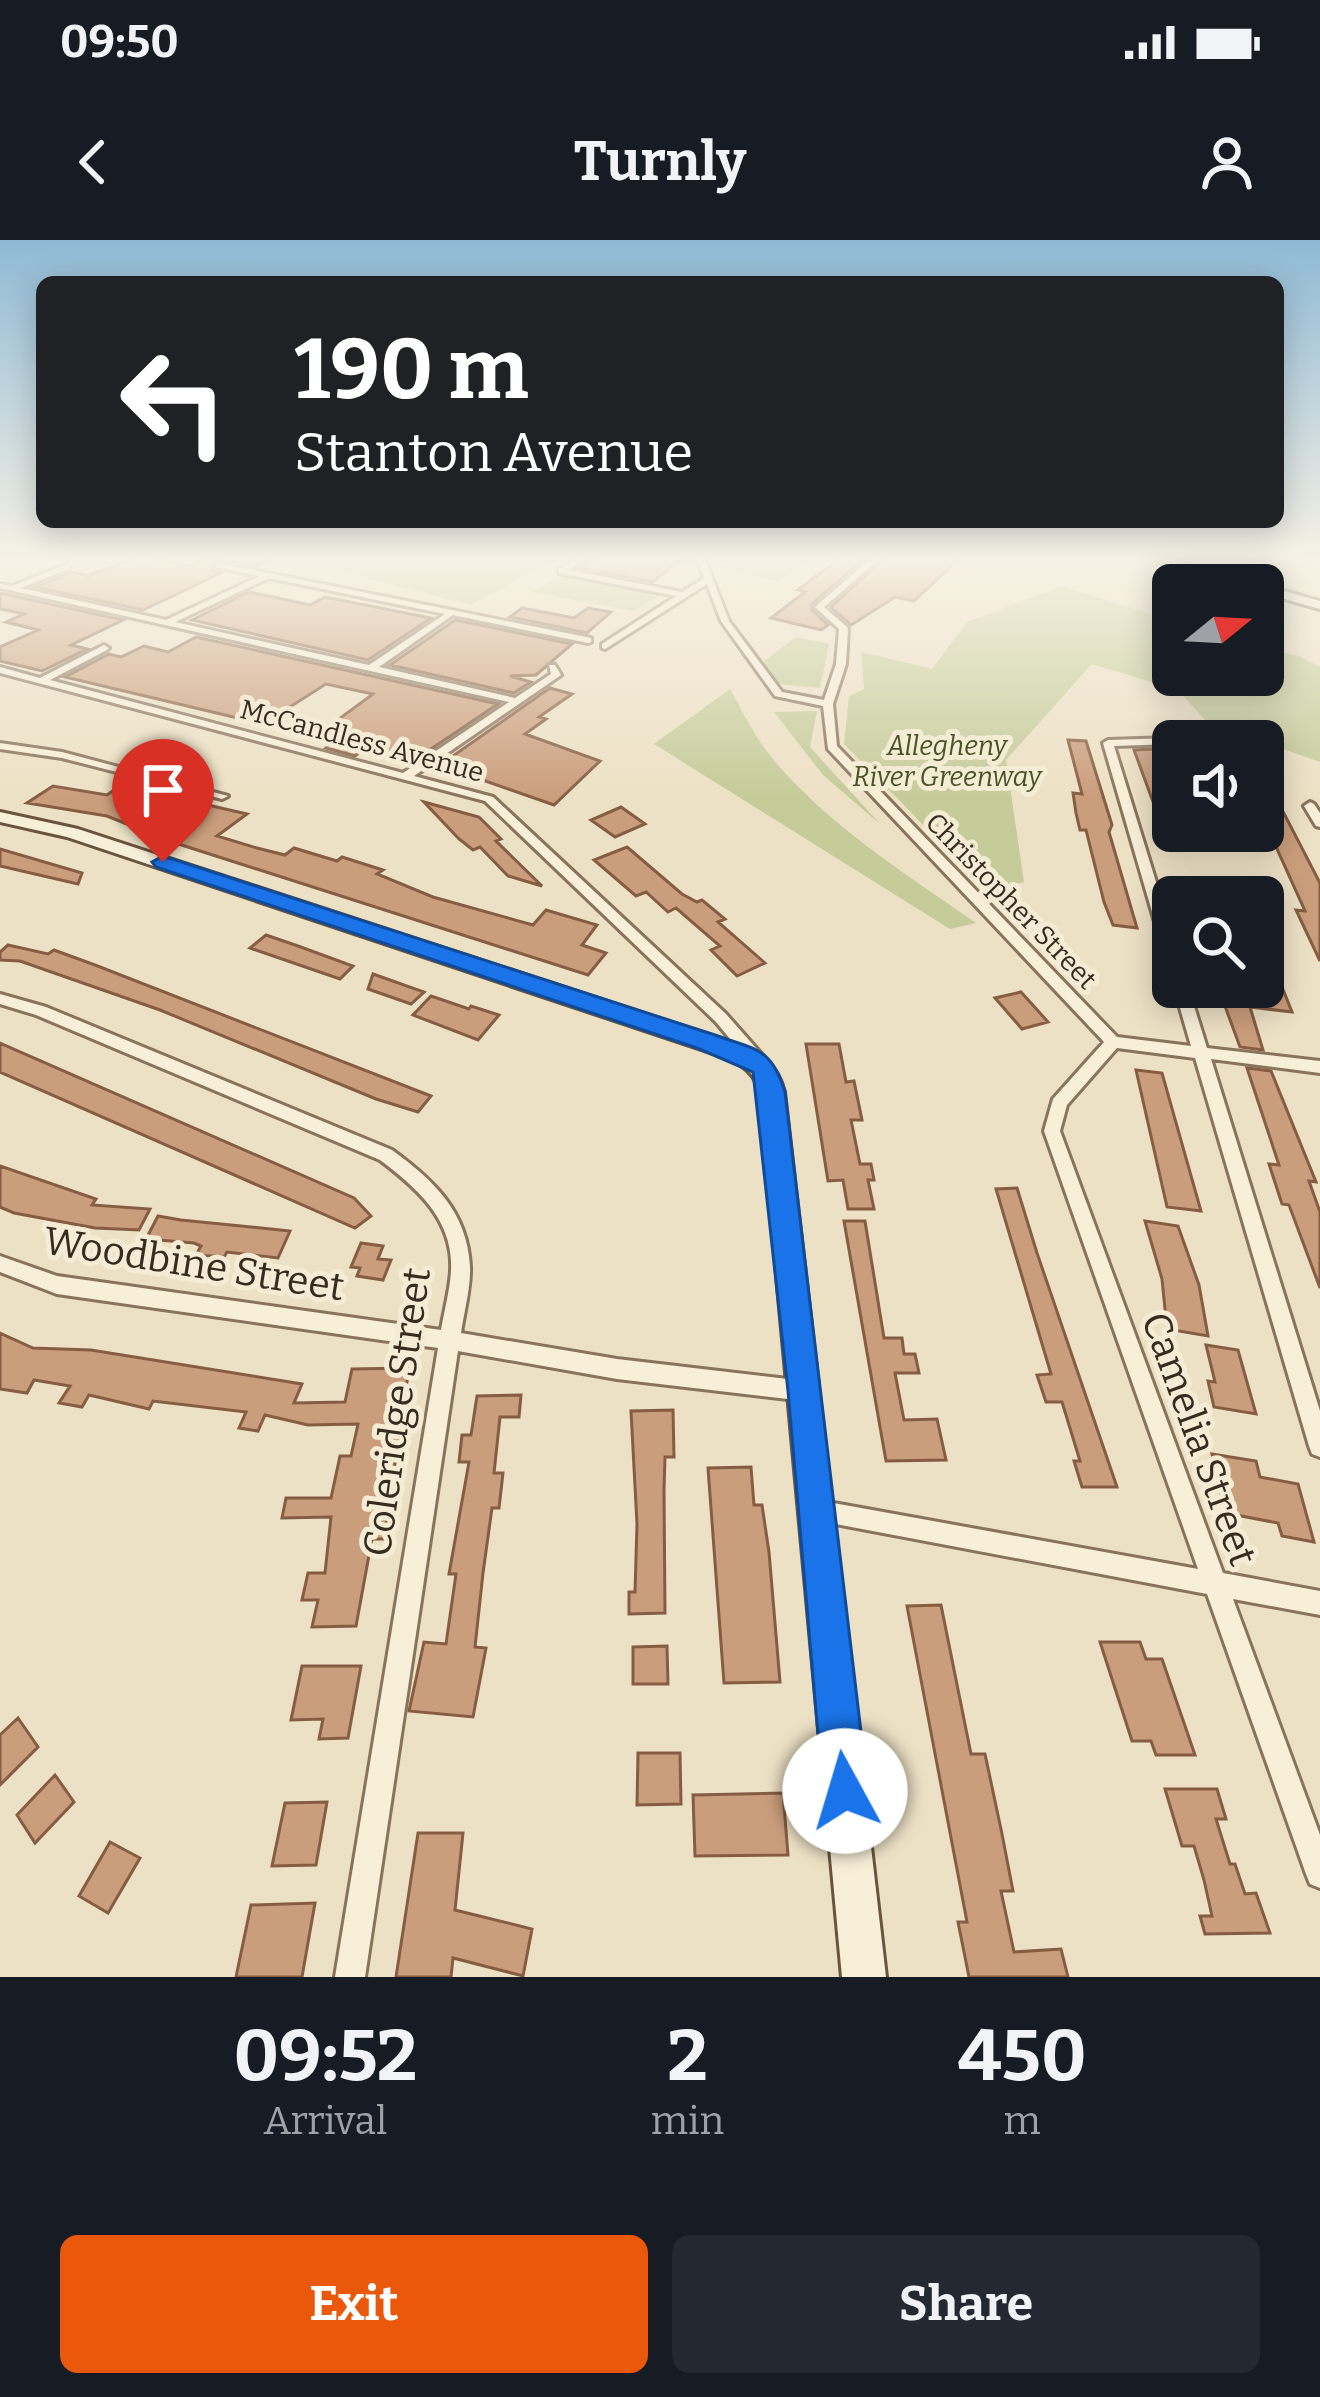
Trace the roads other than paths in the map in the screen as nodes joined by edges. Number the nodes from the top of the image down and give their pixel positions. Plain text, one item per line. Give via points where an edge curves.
1 (228, 637) edge
2 (416, 637) edge
3 (572, 637) edge
4 (619, 637) edge
5 (738, 637) edge
6 (843, 637) edge
7 (588, 640) dead end
8 (605, 646) dead end
9 (104, 648) dead end
10 (552, 667) dead end
11 (370, 669) junction
12 (0, 670) edge
13 (41, 681) junction
14 (516, 701) junction
15 (828, 704) junction
16 (1152, 742) edge
17 (0, 746) edge
18 (406, 776) junction
19 (222, 796) dead end
20 (1310, 806) dead end
21 (0, 817) edge
22 (1320, 823) edge
23 (1152, 890) edge
24 (0, 999) edge
25 (1187, 1008) edge
26 (1113, 1042) junction
27 (1201, 1054) junction
28 (757, 1060) junction
29 (1320, 1067) edge
30 (0, 1264) edge
31 (448, 1340) junction
32 (806, 1391) junction
33 (1320, 1446) edge
34 (817, 1511) junction
35 (1214, 1584) junction
36 (1320, 1603) edge
37 (1320, 1874) edge
38 (350, 1977) edge
39 (864, 1977) edge

1 - 11 street
2 - 11 street
3 - 7 street
4 - 8 street
5 - 15 street via 779,694
6 - 15 street, Christopher Street
9 - 13 street
10 - 14 street via 556,675
11 - 14 street
12 - 13 street, McCandless Avenue
13 - 18 street, McCandless Avenue
14 - 18 street
15 - 26 street, Christopher Street via 832,747 846,764
16 - 23 street via 1108,743
17 - 19 street
18 - 28 street, McCandless Avenue via 500,806
20 - 22 street
21 - 28 street via 72,832
24 - 31 street, Coleridge Street via 386,1155 412,1174 451,1216 461,1267
25 - 27 street
26 - 27 street
26 - 35 street, Camelia Street via 1059,1103 1052,1131
27 - 29 street
27 - 33 street
28 - 32 street via 770,1078
30 - 31 street, Woodbine Street via 57,1286
31 - 32 street, Woodbine Street
31 - 38 street, Coleridge Street
32 - 34 street
34 - 35 street
34 - 39 street
35 - 36 street
35 - 37 street, Camelia Street

